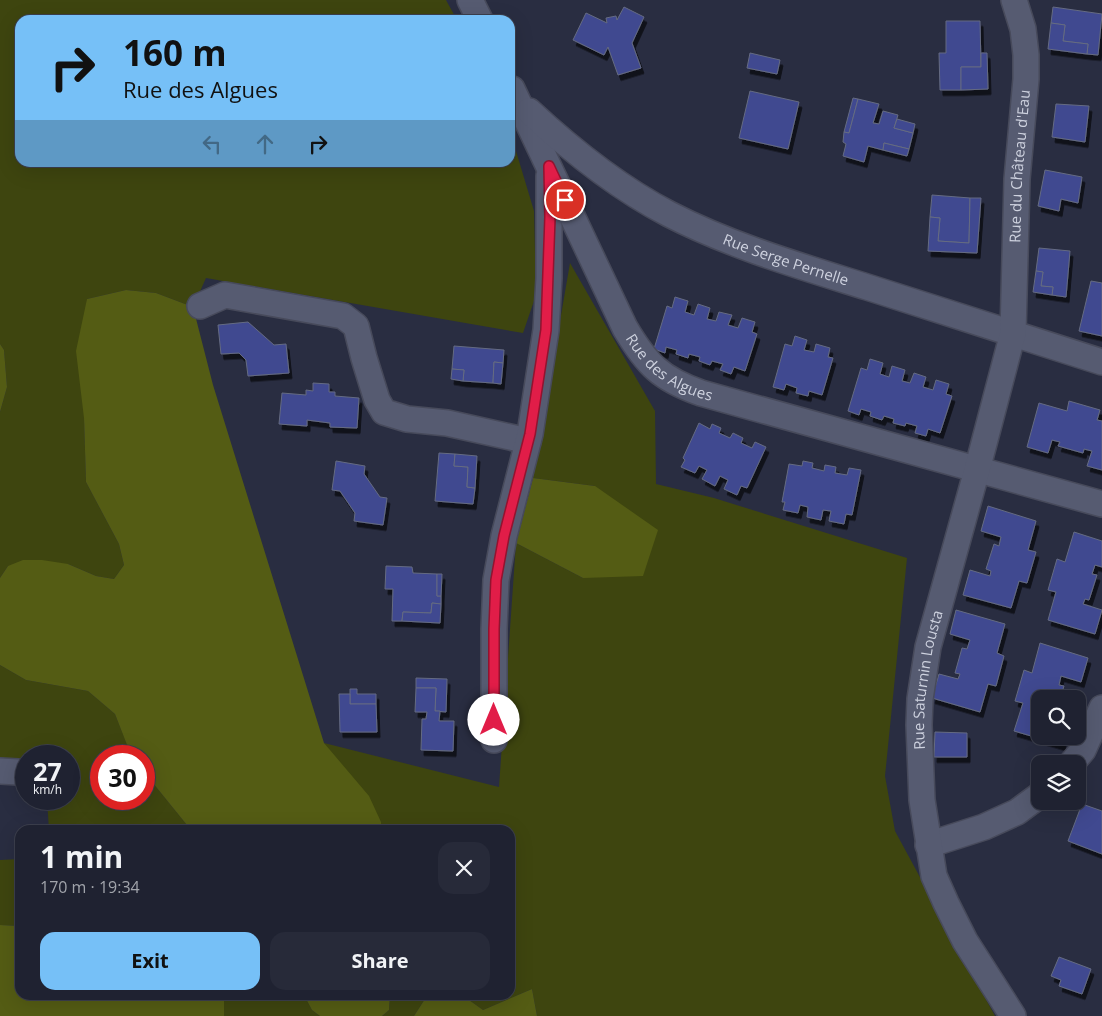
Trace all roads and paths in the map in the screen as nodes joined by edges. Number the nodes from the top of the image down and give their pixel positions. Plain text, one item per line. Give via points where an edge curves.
1 (470, 0) edge
2 (1014, 0) edge
3 (478, 15) edge
4 (515, 92) edge
5 (515, 95) edge
6 (549, 166) junction
7 (200, 306) dead end
8 (1013, 333) junction
9 (1102, 362) edge
10 (528, 441) junction
11 (977, 470) junction
12 (1102, 504) edge
13 (1102, 708) edge
14 (494, 740) dead end
15 (1078, 755) edge
16 (1031, 802) edge
17 (928, 845) junction
18 (1013, 1016) edge

1 - 3 street
2 - 8 street, Rue du Château d'Eau via 1023,29 1026,79 1017,180
4 - 8 street, Rue Serge Pernelle via 529,111 577,153 630,191 694,226 796,265
5 - 6 street, Rue des Algues
6 - 10 street via 550,261 546,330
6 - 11 street, Rue des Algues via 624,328 649,364 664,377 702,393
7 - 10 street via 225,295 343,316 356,326 377,400 384,412
8 - 9 street, Rue Serge Pernelle
8 - 11 street, Rue Saturnin Lousta
10 - 14 street via 496,580
11 - 12 street, Rue des Algues
11 - 17 street, Rue Saturnin Lousta via 923,675 920,764
13 - 15 street
16 - 17 street via 984,827
17 - 18 street, Rue Saturnin Lousta via 934,876 946,903 965,941

